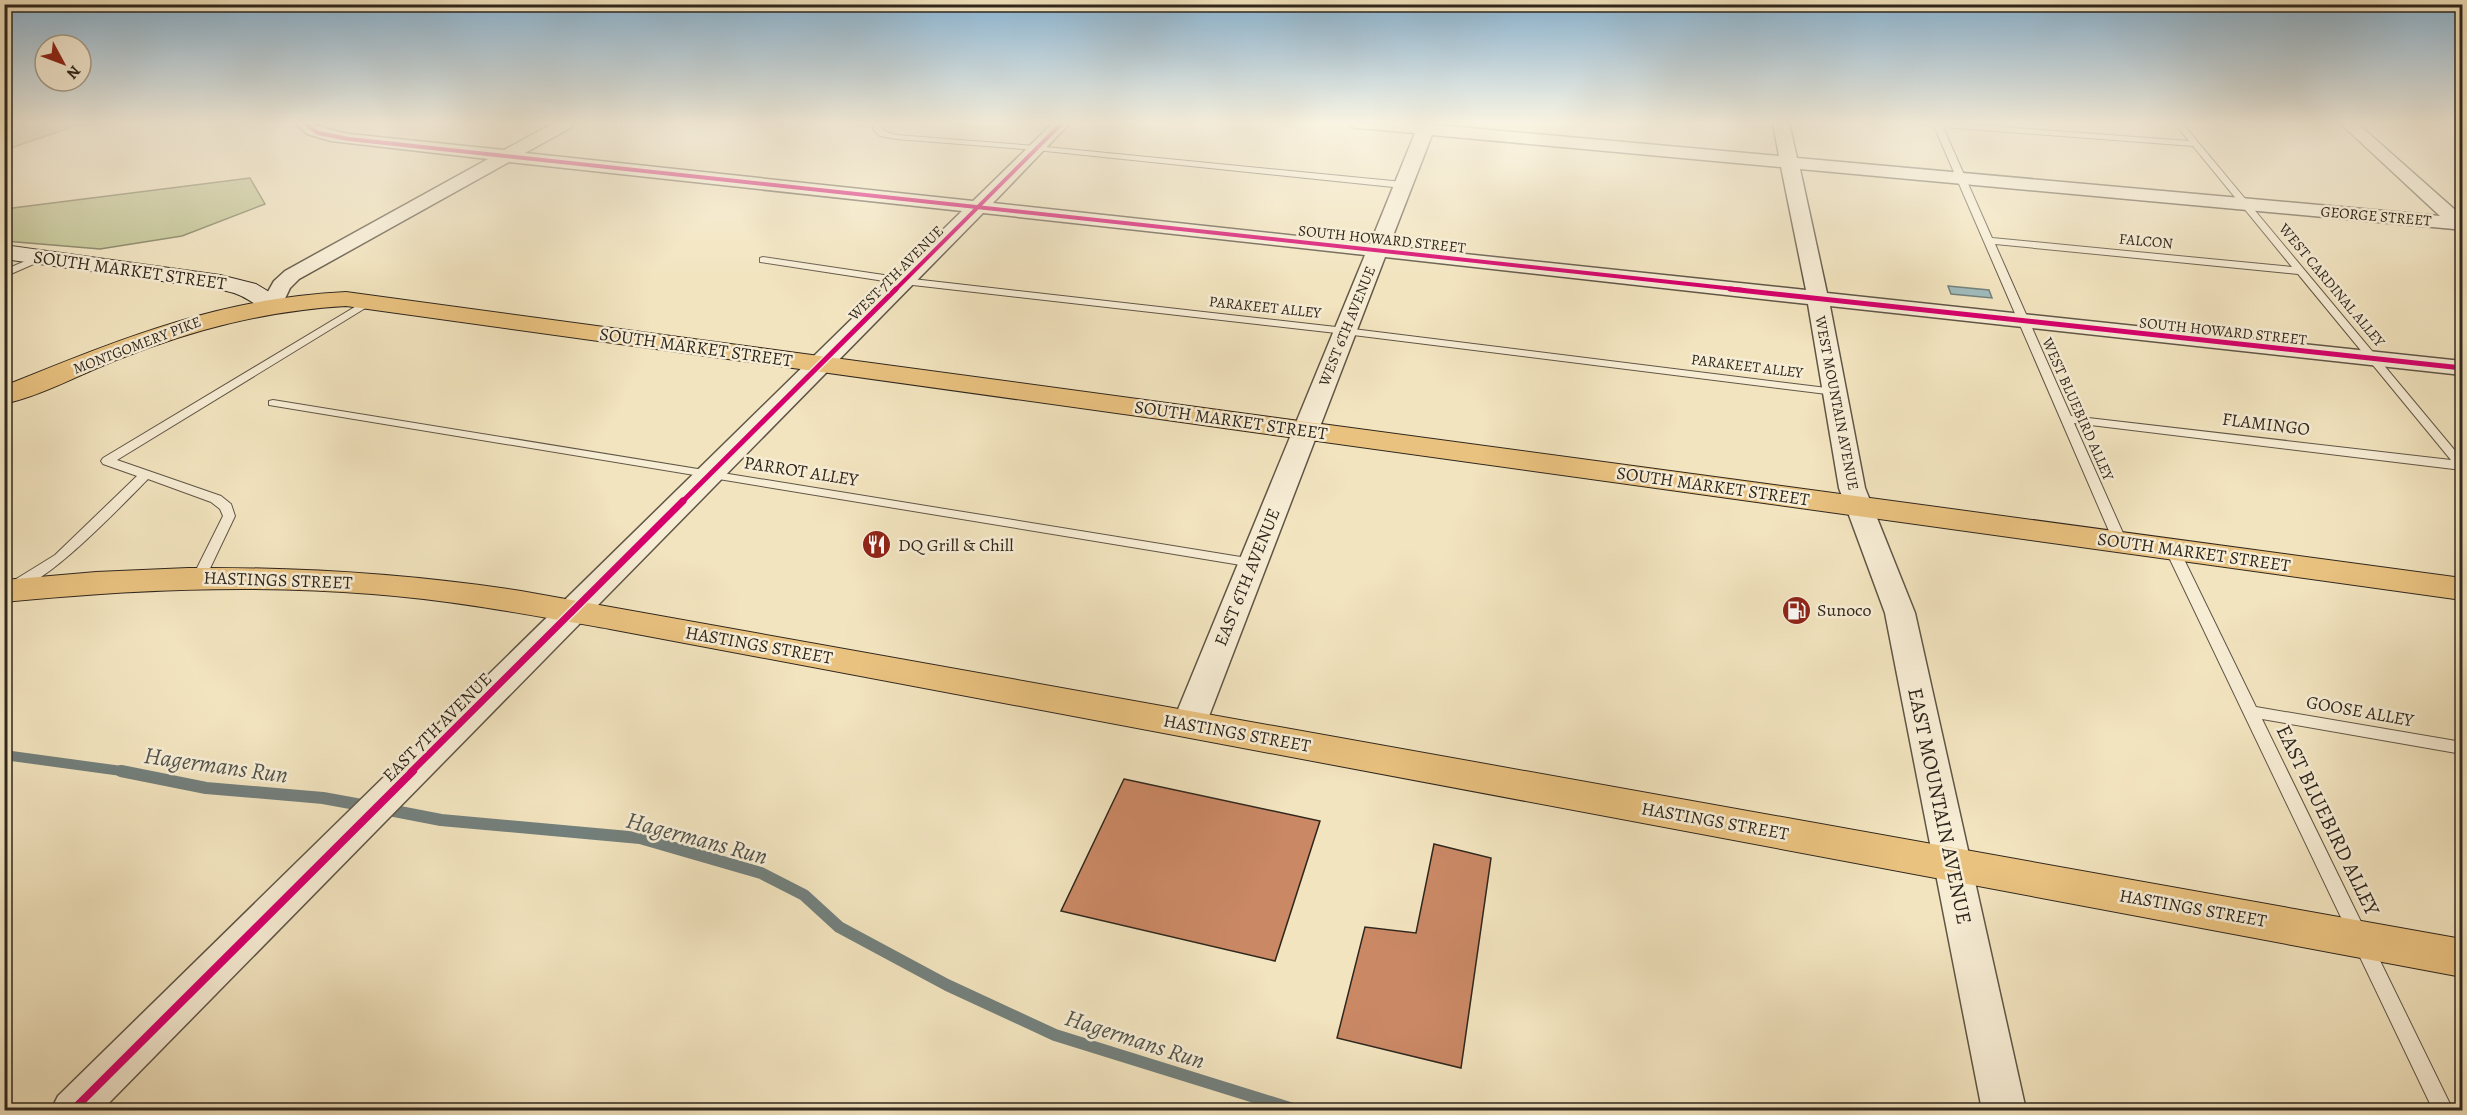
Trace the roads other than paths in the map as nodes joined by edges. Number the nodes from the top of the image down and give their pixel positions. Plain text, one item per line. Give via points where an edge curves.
1 (473, 175) edge
2 (683, 175) edge
3 (1009, 175) edge
4 (1304, 175) edge
5 (1407, 175) edge
6 (1791, 175) edge
7 (1929, 175) edge
8 (1960, 175) edge
9 (2221, 175) edge
10 (2407, 175) edge
11 (1961, 178) junction
12 (1403, 185) junction
13 (2245, 204) junction
14 (978, 207) junction
15 (2462, 224) edge
16 (1989, 242) junction
17 (1377, 250) junction
18 (4, 252) edge
19 (42, 257) junction
20 (763, 260) dead end
21 (2301, 271) junction
22 (4, 274) edge
23 (904, 281) junction
24 (1818, 299) junction
25 (368, 302) junction
26 (272, 304) junction
27 (2024, 322) junction
28 (1345, 331) junction
29 (2374, 359) junction
30 (823, 364) junction
31 (2463, 368) edge
32 (1835, 392) junction
33 (4, 396) edge
34 (273, 404) dead end
35 (2066, 419) junction
36 (1305, 430) junction
37 (2462, 465) edge
38 (146, 474) junction
39 (711, 475) junction
40 (1859, 506) junction
41 (2120, 542) junction
42 (2172, 549) junction
43 (1253, 563) junction
44 (199, 578) junction
45 (2463, 589) edge
46 (5, 591) edge
47 (574, 612) junction
48 (2251, 712) junction
49 (1189, 724) junction
50 (2463, 748) edge
51 (1952, 864) junction
52 (2361, 939) junction
53 (2463, 958) edge
54 (74, 1110) edge
55 (2004, 1110) edge
56 (2443, 1110) edge

1 - 26 street via 292,275 281,285
2 - 14 street, SOUTH HOWARD STREET
3 - 14 street, WEST 7TH AVENUE
4 - 12 lane
5 - 12 street, WEST 6TH AVENUE
6 - 24 street, WEST MOUNTAIN AVENUE
7 - 11 street, GEORGE STREET
8 - 11 lane, WEST BLUEBIRD ALLEY
9 - 13 lane, WEST CARDINAL ALLEY
10 - 15 street
11 - 13 street, GEORGE STREET
11 - 16 lane, WEST BLUEBIRD ALLEY
12 - 17 street, WEST 6TH AVENUE
13 - 15 street, GEORGE STREET
13 - 21 lane, WEST CARDINAL ALLEY
14 - 17 street, SOUTH HOWARD STREET
14 - 23 street, WEST 7TH AVENUE
16 - 21 lane, FALCON
16 - 27 lane, WEST BLUEBIRD ALLEY
17 - 24 street, SOUTH HOWARD STREET
17 - 28 street, WEST 6TH AVENUE
18 - 19 main road, SOUTH MARKET STREET
19 - 22 lane
19 - 26 main road, SOUTH MARKET STREET via 220,282 247,289
20 - 23 lane, PARAKEET ALLEY
21 - 29 lane, WEST CARDINAL ALLEY
23 - 28 lane, PARAKEET ALLEY
23 - 30 street, WEST 7TH AVENUE
24 - 27 street, SOUTH HOWARD STREET
24 - 32 street, WEST MOUNTAIN AVENUE
25 - 26 highway, SOUTH MARKET STREET via 323,299
25 - 30 highway, SOUTH MARKET STREET
25 - 38 lane via 107,461
26 - 33 highway, MONTGOMERY PIKE via 168,330
27 - 29 street, SOUTH HOWARD STREET
27 - 35 lane, WEST BLUEBIRD ALLEY
28 - 32 lane, PARAKEET ALLEY
28 - 36 street, WEST 6TH AVENUE
29 - 31 street, SOUTH HOWARD STREET
29 - 37 lane, WEST CARDINAL ALLEY
30 - 36 highway, SOUTH MARKET STREET
30 - 39 street, EAST 7TH AVENUE
32 - 40 street, WEST MOUNTAIN AVENUE via 1852,488
34 - 39 lane, PARROT ALLEY
35 - 37 lane, FLAMINGO
35 - 41 lane, WEST BLUEBIRD ALLEY
36 - 40 highway, SOUTH MARKET STREET
36 - 43 street, EAST 6TH AVENUE
38 - 44 lane via 216,499 226,507 229,516
38 - 46 lane via 60,558
39 - 43 lane, PARROT ALLEY
39 - 47 street, EAST 7TH AVENUE
40 - 41 highway, SOUTH MARKET STREET
40 - 51 street, EAST MOUNTAIN AVENUE via 1900,613
41 - 42 highway, SOUTH MARKET STREET
42 - 45 highway, SOUTH MARKET STREET
42 - 48 lane, EAST BLUEBIRD ALLEY
43 - 49 street, EAST 6TH AVENUE
44 - 46 highway, HASTINGS STREET
44 - 47 highway, HASTINGS STREET via 374,583
47 - 49 highway, HASTINGS STREET
47 - 54 street, EAST 7TH AVENUE
48 - 50 lane, GOOSE ALLEY
48 - 52 lane, EAST BLUEBIRD ALLEY
49 - 51 highway, HASTINGS STREET
51 - 52 highway, HASTINGS STREET
51 - 55 street, EAST MOUNTAIN AVENUE
52 - 53 highway, HASTINGS STREET
52 - 56 lane, EAST BLUEBIRD ALLEY

